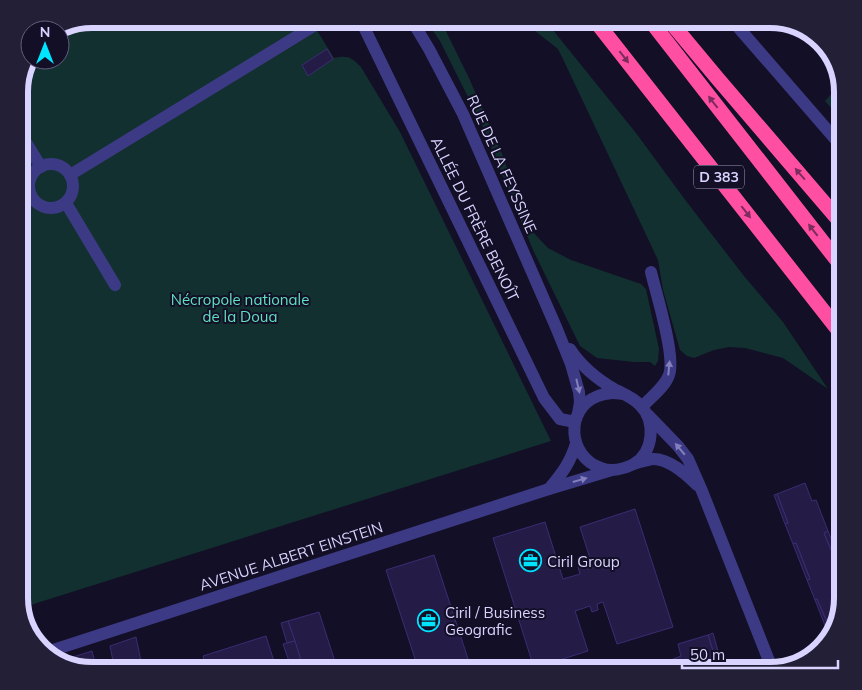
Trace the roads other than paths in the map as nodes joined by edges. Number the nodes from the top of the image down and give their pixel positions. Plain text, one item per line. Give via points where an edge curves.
1 (310, 28) edge
2 (364, 28) edge
3 (416, 28) edge
4 (601, 28) edge
5 (656, 28) edge
6 (676, 28) edge
7 (739, 28) edge
8 (834, 138) edge
9 (28, 146) edge
10 (41, 167) junction
11 (70, 175) junction
12 (32, 195) junction
13 (28, 197) edge
14 (66, 203) junction
15 (834, 214) edge
16 (834, 256) edge
17 (651, 272) dead end
18 (115, 285) dead end
19 (834, 325) edge
20 (556, 327) junction
21 (624, 394) junction
22 (645, 410) junction
23 (576, 418) junction
24 (576, 444) junction
25 (636, 463) junction
26 (612, 470) junction
27 (549, 489) junction
28 (702, 490) junction
29 (56, 652) edge
30 (769, 662) edge

1 - 11 street
2 - 23 street, ALLÉE DU FRÈRE BENOÎT via 544,398 560,419
3 - 20 street, RUE DE LA FEYSSINE via 463,114
4 -> 19 highway, D 383
16 -> 5 highway, D 383
15 -> 6 highway
7 - 8 street
9 - 10 street
10 - 11 street via 54,164
10 - 12 street via 30,182
11 - 14 street via 73,190
12 - 13 street
12 - 14 street via 36,202 51,208
14 - 18 street
22 -> 17 street via 670,373 668,343
20 - 21 street, RUE DE LA FEYSSINE via 588,370
20 -> 23 street, RUE DE LA FEYSSINE via 576,380 580,402
21 - 22 street
21 - 23 street via 597,396 586,403
22 - 25 street via 652,432 649,446
28 -> 22 street via 688,459
23 - 24 street
24 - 26 street via 590,463
24 - 27 street via 571,459
25 - 26 street
25 - 28 street via 654,459 670,464 684,472
27 -> 26 street, AVENUE ALBERT EINSTEIN
27 - 29 street, AVENUE ALBERT EINSTEIN
28 - 30 street

